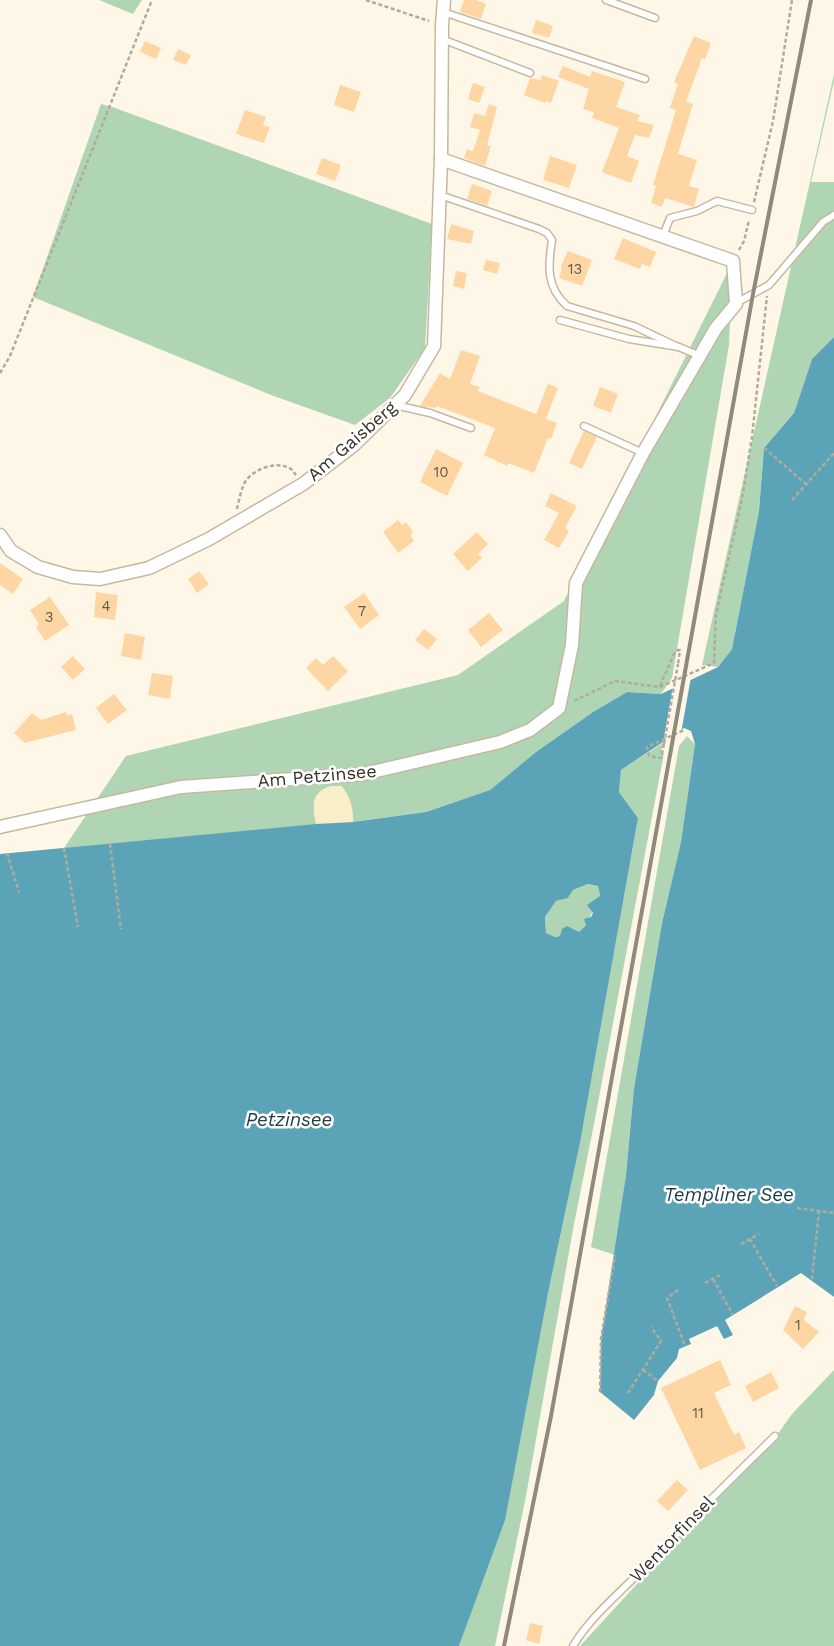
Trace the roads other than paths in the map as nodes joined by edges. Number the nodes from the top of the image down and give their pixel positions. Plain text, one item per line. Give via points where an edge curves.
1 (606, 0) edge
2 (444, 6) edge
3 (655, 18) dead end
4 (442, 39) junction
5 (530, 73) dead end
6 (645, 79) dead end
7 (441, 159) junction
8 (440, 195) junction
9 (752, 210) road end
10 (834, 215) edge
11 (663, 236) junction
12 (736, 304) junction
13 (560, 320) dead end
14 (678, 347) junction
15 (700, 356) junction
16 (394, 405) junction
17 (584, 426) dead end
18 (471, 428) dead end
19 (643, 453) junction
20 (0, 536) edge
21 (0, 826) edge
22 (775, 1436) dead end
23 (573, 1646) edge

1 - 3 lane
2 - 4 street, Am Gaisberg
2 - 6 lane
4 - 5 lane
4 - 7 street, Am Gaisberg
7 - 8 street, Am Gaisberg
7 - 11 street
8 - 14 lane via 547,233 552,240 549,270 553,289 560,300 567,306 634,326
8 - 16 street, Am Gaisberg via 434,346 405,395
9 - 11 lane via 717,202 670,218
10 - 12 lane via 823,222 769,284
11 - 12 street via 733,260
12 - 15 street via 716,328
13 - 14 lane via 629,339
14 - 15 lane
15 - 19 street
16 - 18 lane via 430,413
16 - 20 street, Am Gaisberg via 354,445 303,484 209,539 149,568 100,579 73,577 38,567 12,551
17 - 19 lane
19 - 21 street, Am Petzinsee via 576,583 572,646 559,708 530,730 500,742 364,774 181,787
22 - 23 lane, Wentorfinsel via 600,1613

